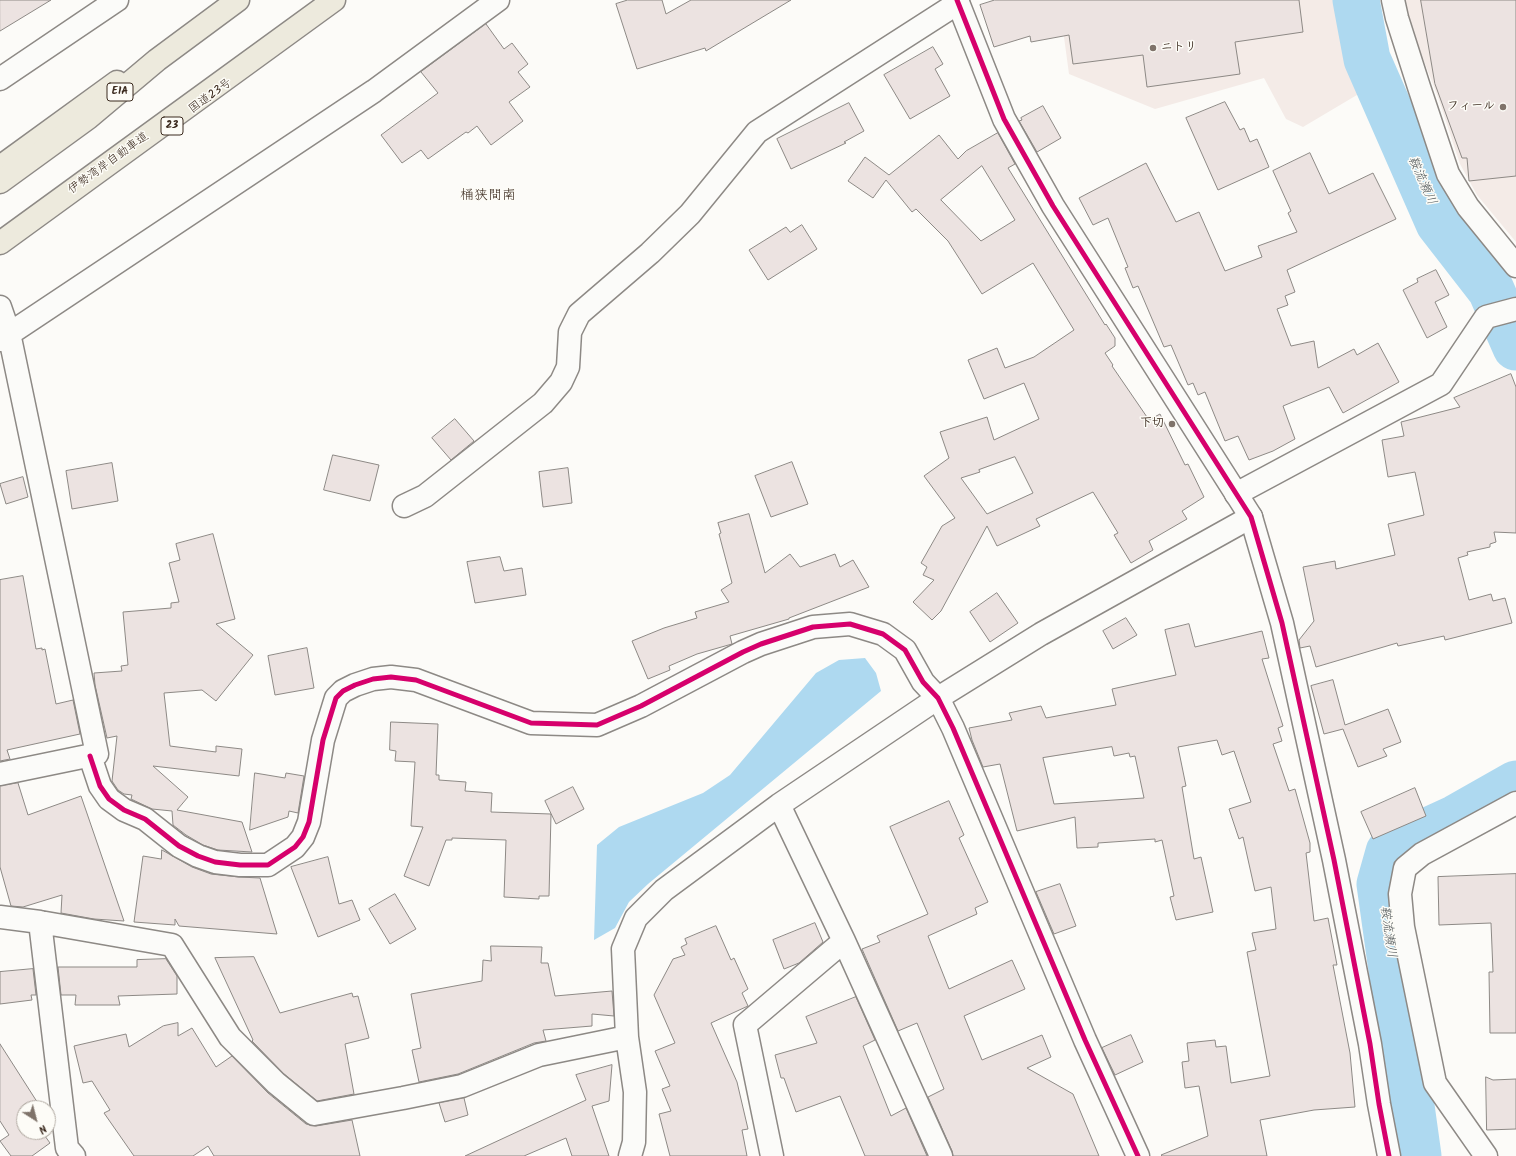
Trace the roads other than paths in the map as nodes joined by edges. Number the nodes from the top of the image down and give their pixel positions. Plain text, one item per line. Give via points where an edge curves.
1 (117, 0) edge
2 (227, 0) edge
3 (238, 0) edge
4 (334, 0) edge
5 (344, 0) edge
6 (498, 0) edge
7 (1394, 0) edge
8 (957, 1) edge
9 (0, 80) edge
10 (0, 167) edge
11 (0, 182) edge
12 (0, 243) edge
13 (0, 251) edge
14 (1516, 266) edge
15 (0, 307) edge
16 (1516, 309) edge
17 (5, 337) edge
18 (1236, 494) junction
19 (404, 506) dead end
20 (1251, 517) junction
21 (938, 698) junction
22 (90, 756) junction
23 (0, 774) edge
24 (1516, 803) edge
25 (779, 805) junction
26 (0, 917) edge
27 (40, 922) junction
28 (844, 941) junction
29 (627, 1037) junction
30 (65, 1153) edge
31 (630, 1156) edge
32 (772, 1156) edge
33 (941, 1156) edge
34 (1138, 1156) edge
35 (1389, 1156) edge
36 (1486, 1156) edge

1 - 9 street
2 - 10 highway
3 - 11 highway, E1A via 157,60 88,118
4 - 12 highway, 伊勢湾岸自動車道
5 - 13 highway, 国道23号 / 23
6 - 17 street via 374,91
7 - 14 street via 1397,18 1448,174 1468,207
8 - 18 street via 1004,119 1015,139 1053,206
8 - 19 street via 757,132 690,214 650,253 579,314 570,332 568,367 561,382 542,403 425,496
15 - 17 street
16 - 18 street via 1486,317 1441,384
17 - 22 street via 97,754
18 - 20 street
20 - 21 street via 1042,634
20 - 35 street via 1282,622 1334,860
21 - 22 street via 923,682 904,650 883,634 850,624 813,627 761,644 641,706 597,725 531,723 416,680 391,677 373,679 343,691 336,698 324,740 309,822 303,837 294,847 268,865 215,862 180,846 145,819 124,810 109,799 100,786
21 - 25 street
21 - 34 street via 1085,1040
22 - 23 street
24 - 36 street via 1422,854 1405,868 1400,894 1404,927 1435,1084
25 - 28 street
25 - 29 street via 664,890 636,918 623,950
26 - 27 street
27 - 29 street via 172,945 230,1037 276,1083 314,1114 462,1086 539,1055
27 - 30 street
28 - 32 street via 745,1025
28 - 33 street
29 - 31 street via 635,1092 634,1142

